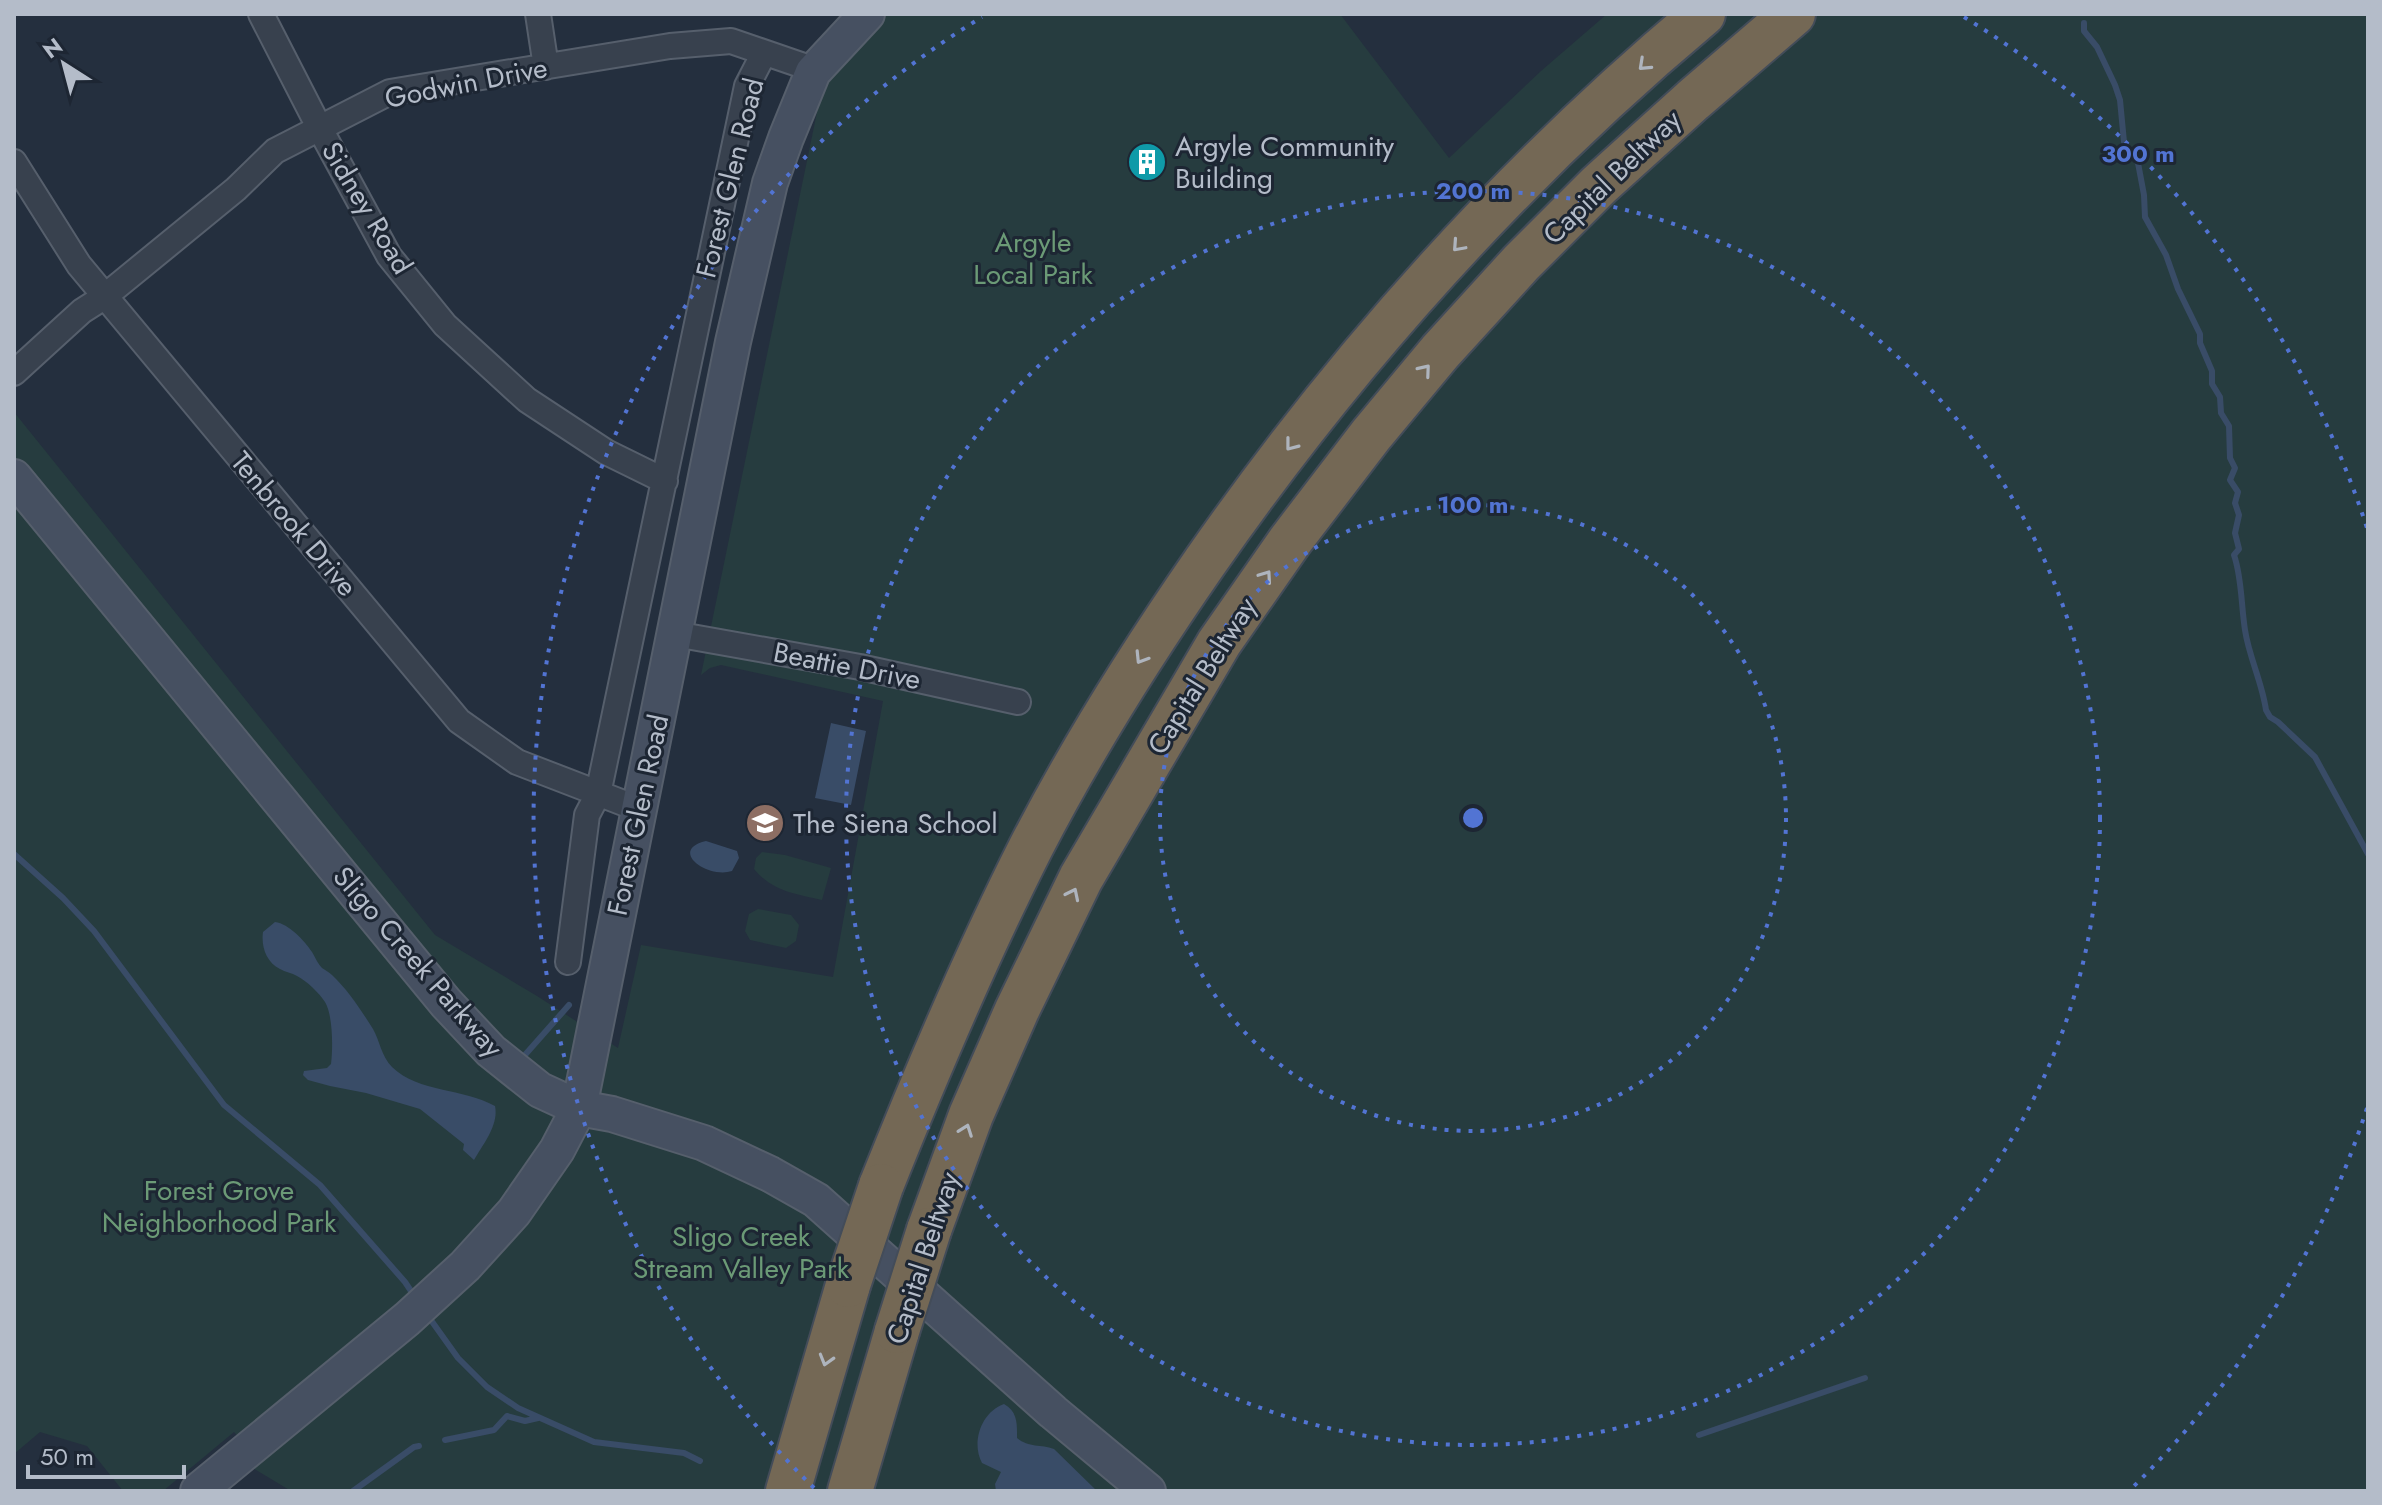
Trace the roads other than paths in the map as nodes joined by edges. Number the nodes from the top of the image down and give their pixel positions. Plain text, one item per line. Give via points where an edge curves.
1 (261, 14) edge
2 (538, 14) edge
3 (867, 14) edge
4 (1703, 14) edge
5 (1793, 14) edge
6 (764, 53) junction
7 (546, 67) junction
8 (813, 72) junction
9 (319, 127) junction
10 (14, 162) edge
11 (104, 297) junction
12 (14, 373) edge
13 (14, 477) edge
14 (665, 481) junction
15 (675, 634) junction
16 (1018, 702) dead end
17 (598, 794) junction
18 (639, 809) junction
19 (568, 962) dead end
20 (579, 1108) junction
21 (198, 1491) edge
22 (788, 1491) edge
23 (850, 1491) edge
24 (1148, 1491) edge

1 - 9 street, Sidney Road
2 - 7 street
3 - 8 street, Forest Glen Road
4 -> 22 highway, Capital Beltway, bridge via 1477,225 1346,376 1244,506 1107,712 1032,846 965,985 881,1186
23 -> 5 highway, Capital Beltway, bridge via 929,1230 1017,1010 1081,878 1219,643 1371,435 1521,263 1599,185
6 - 7 street, Godwin Drive via 731,41
6 - 8 street, Godwin Drive
6 - 14 street, Forest Glen Road via 747,86
7 - 9 street, Godwin Drive via 390,92
8 - 15 street, Forest Glen Road via 770,183
9 - 11 street, Godwin Drive via 275,151
9 - 14 street, Sidney Road via 389,256 445,325 527,400 606,452
10 - 11 street, Tenbrook Drive
11 - 12 street, Godwin Drive
11 - 17 street, Tenbrook Drive via 459,721 517,762
13 - 20 street, Sligo Creek Parkway via 446,1003 491,1051 540,1090
14 - 17 street, Forest Glen Road
15 - 16 street, Beattie Drive
15 - 18 street, Forest Glen Road
17 - 18 street, Tenbrook Drive
17 - 19 street, Forest Glen Road via 587,815
18 - 20 street, Forest Glen Road
20 - 21 street, Forest Glen Road via 514,1212 465,1266
20 - 24 street, Sligo Creek Parkway via 704,1143 816,1200

